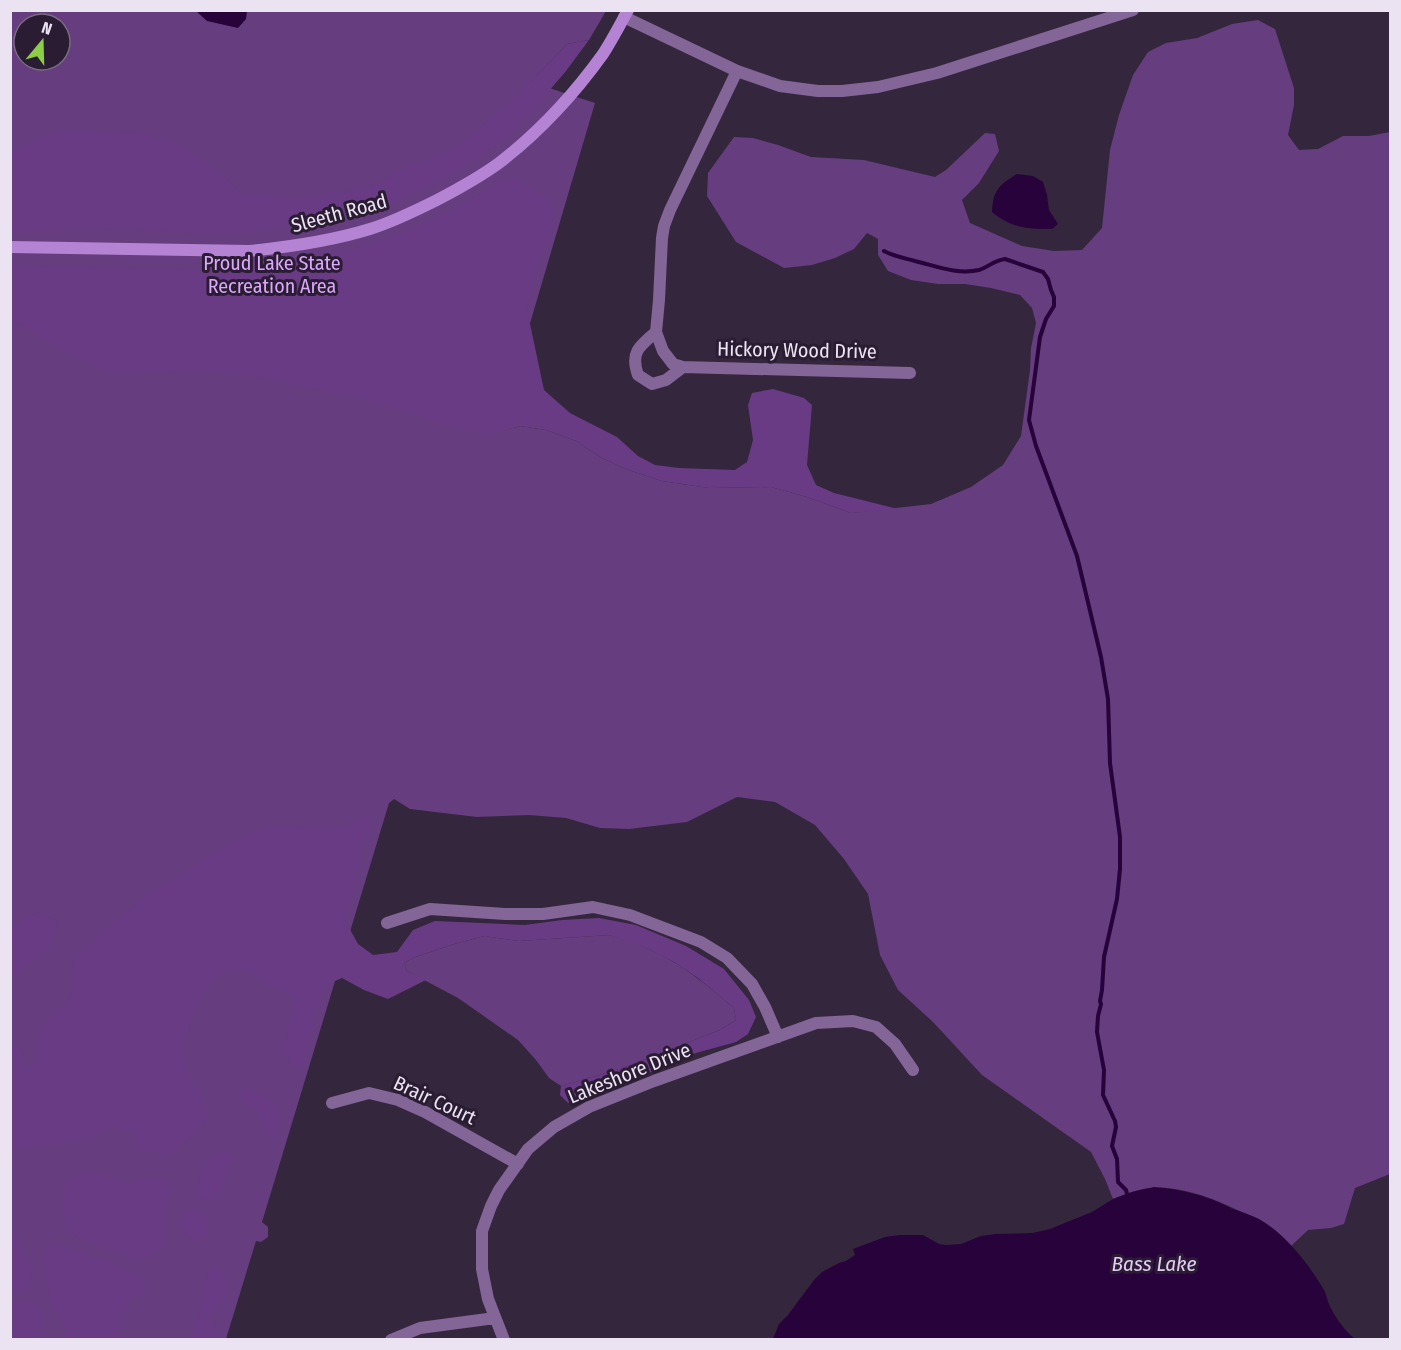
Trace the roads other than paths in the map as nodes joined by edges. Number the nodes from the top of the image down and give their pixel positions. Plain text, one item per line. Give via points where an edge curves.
1 (1133, 10) edge
2 (626, 14) edge
3 (737, 71) junction
4 (10, 248) edge
5 (656, 332) junction
6 (683, 367) junction
7 (910, 373) dead end
8 (387, 923) dead end
9 (777, 1036) junction
10 (914, 1070) dead end
11 (332, 1103) dead end
12 (518, 1164) junction
13 (495, 1318) junction
14 (391, 1340) edge
15 (504, 1340) edge

1 - 3 street via 937,73 878,87 818,91 780,86
2 - 3 street
2 - 4 street, Sleeth Road via 604,52 576,88 519,147 463,186 387,223 320,241 249,251
3 - 5 street via 664,226
5 - 6 street via 673,364
5 - 6 street via 638,348 633,363 638,375 652,384 666,380
6 - 7 street, Hickory Wood Drive
8 - 9 street via 430,909 543,914 593,907 630,915 701,942 727,958 752,984
9 - 10 street, Lakeshore Drive via 816,1023 853,1021 876,1028 896,1044
9 - 12 street, Lakeshore Drive via 589,1107 554,1126 528,1149
11 - 12 street, Brair Court via 369,1093 398,1100
12 - 13 street, Lakeshore Drive via 499,1190 482,1231 482,1269
13 - 14 street via 420,1328
13 - 15 street, Lakeshore Drive

